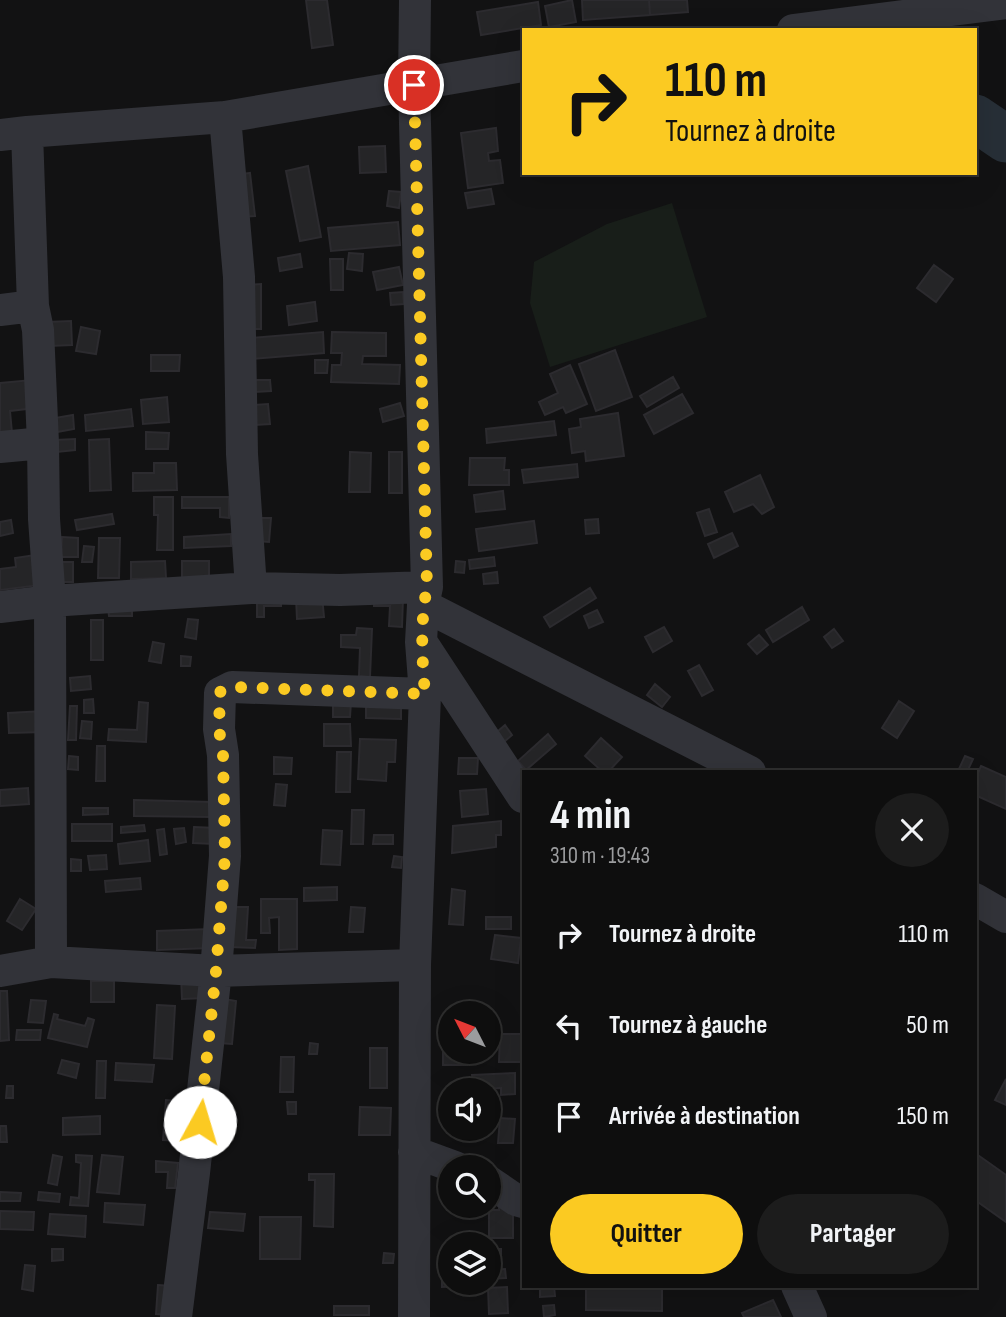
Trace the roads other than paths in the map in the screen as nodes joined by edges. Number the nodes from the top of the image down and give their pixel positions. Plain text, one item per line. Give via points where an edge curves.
1 (415, 0) edge
2 (1006, 3) edge
3 (809, 28) edge
4 (522, 66) edge
5 (414, 85) junction
6 (225, 117) junction
7 (13, 134) edge
8 (33, 306) junction
9 (0, 310) edge
10 (43, 443) junction
11 (0, 447) edge
12 (251, 588) junction
13 (425, 596) junction
14 (50, 601) junction
15 (0, 607) edge
16 (421, 642) junction
17 (425, 694) junction
18 (746, 770) edge
19 (522, 795) edge
20 (977, 900) edge
21 (1006, 917) edge
22 (51, 962) junction
23 (415, 965) junction
24 (0, 971) edge
25 (216, 971) junction
26 (414, 1152) junction
27 (438, 1161) edge
28 (501, 1190) edge
29 (522, 1202) edge
30 (798, 1288) edge
31 (176, 1317) edge
32 (414, 1317) edge
33 (811, 1317) edge

1 - 5 street
2 - 3 street
4 - 5 street
5 - 6 street
5 - 13 street
6 - 7 street
6 - 12 street via 239,277 242,454
7 - 8 street
8 - 9 street
8 - 10 street
10 - 11 street
10 - 14 street
12 - 13 street
12 - 14 street
13 - 16 street
13 - 18 street
14 - 15 street
14 - 22 street
16 - 17 street
16 - 19 street
17 - 23 street
17 - 25 street via 232,687 220,692 225,856
20 - 21 street
22 - 24 street
22 - 25 street
23 - 25 street
23 - 26 street
25 - 31 street
26 - 27 street
26 - 32 street
28 - 29 street
30 - 33 street

